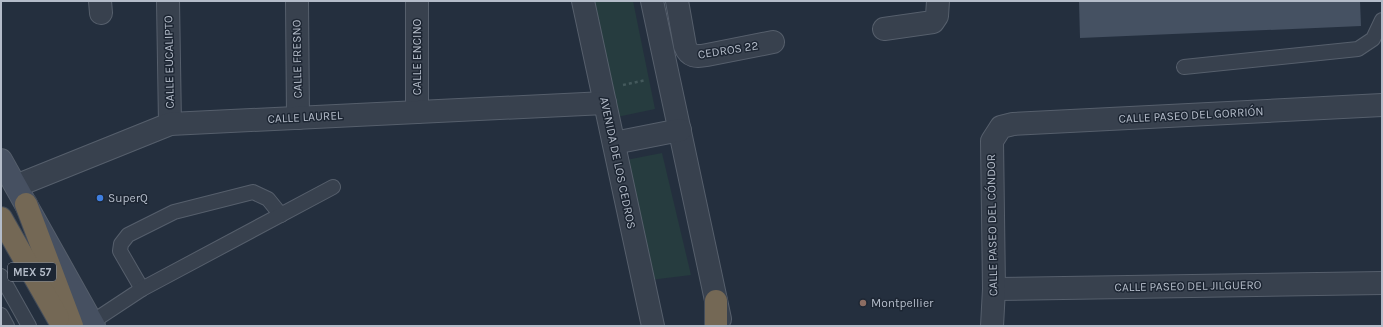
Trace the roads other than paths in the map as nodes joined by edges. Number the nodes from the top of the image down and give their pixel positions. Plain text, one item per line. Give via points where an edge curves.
1 (168, 1) edge
2 (297, 1) edge
3 (417, 1) edge
4 (583, 1) edge
5 (652, 1) edge
6 (677, 1) edge
7 (938, 1) edge
8 (1382, 20) edge
9 (884, 29) dead end
10 (773, 42) dead end
11 (1184, 67) dead end
12 (604, 96) junction
13 (1382, 105) edge
14 (417, 112) junction
15 (298, 118) junction
16 (170, 124) junction
17 (1001, 127) joint
18 (680, 130) junction
19 (614, 143) junction
20 (1, 160) edge
21 (333, 187) dead end
22 (21, 195) junction
23 (281, 215) junction
24 (1, 218) edge
25 (1, 276) edge
26 (1382, 283) edge
27 (142, 289) junction
28 (994, 289) junction
29 (716, 301) junction
30 (1, 315) edge
31 (86, 325) edge
32 (7, 326) edge
33 (29, 326) edge
34 (62, 326) edge
35 (653, 326) edge
36 (716, 326) edge
37 (721, 326) edge
38 (992, 326) edge

1 - 16 street, CALLE EUCALIPTO
2 - 15 street, CALLE FRESNO
3 - 14 street, CALLE ENCINO
4 - 12 street, AVENIDA DE LOS CEDROS
5 - 18 street
6 - 10 street, CEDROS 22 via 685,46 691,55 707,55
7 - 9 street via 937,16 933,22
8 - 11 lane via 1373,39 1358,49
12 - 14 street, CALLE LAUREL
12 - 19 street, AVENIDA DE LOS CEDROS
13 - 17 street, CALLE PASEO DEL GORRIÓN via 1013,124
14 - 15 street, CALLE LAUREL
15 - 16 street, CALLE LAUREL
16 - 22 street, CALLE LAUREL
17 - 28 street, CALLE PASEO DEL CÓNDOR via 992,141
18 - 19 street
18 - 29 street
19 - 35 street, AVENIDA DE LOS CEDROS
20 - 22 main road
21 - 23 lane
22 - 31 highway
23 - 27 lane
23 - 27 lane via 268,199 252,192 174,212 128,235 121,244 120,251
24 - 34 highway, MEX 57
25 - 33 lane
26 - 28 street, CALLE PASEO DEL JILGUERO
27 - 31 lane
28 - 38 street, CALLE PASEO DEL CÓNDOR
29 - 36 highway
29 - 37 street
30 - 32 lane

